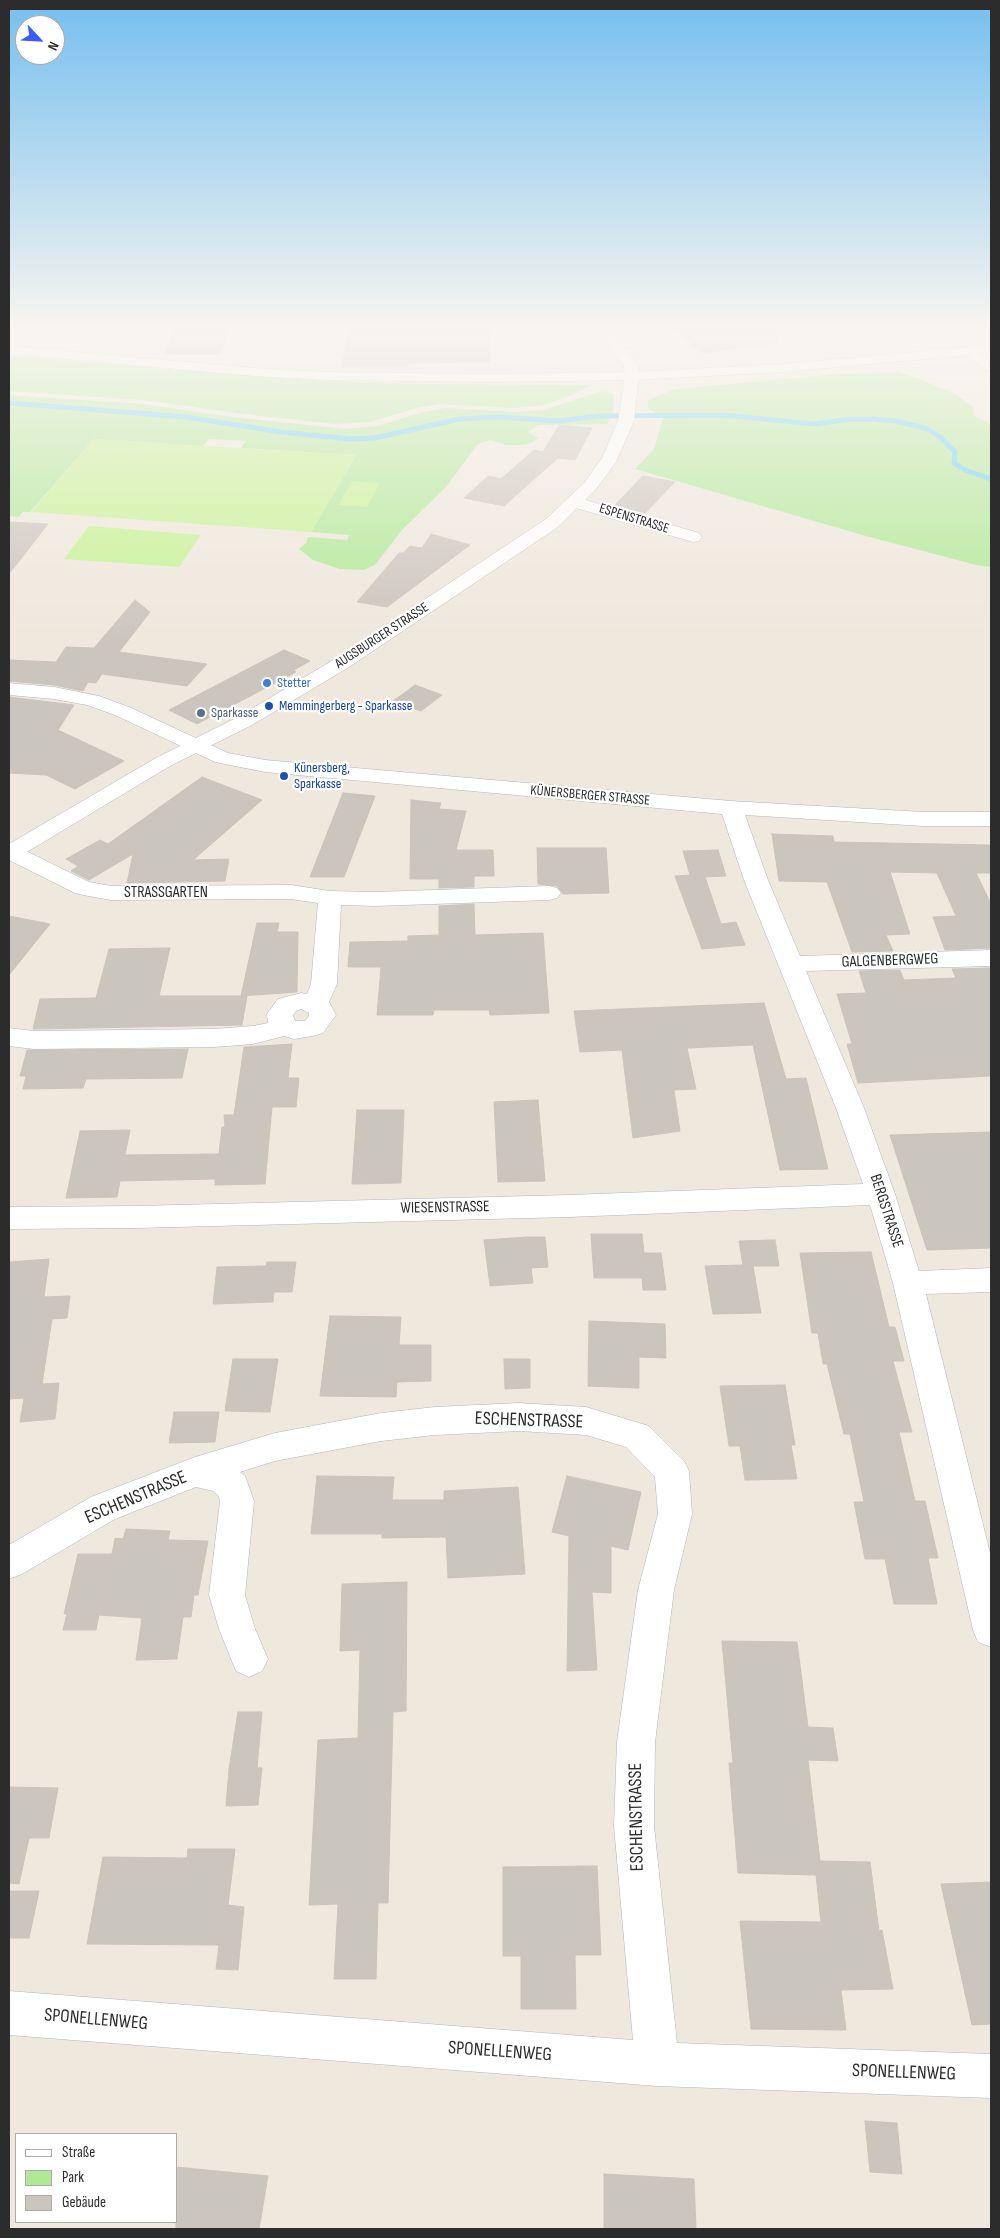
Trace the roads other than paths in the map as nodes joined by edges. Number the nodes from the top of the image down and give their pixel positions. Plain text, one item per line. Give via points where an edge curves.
1 (619, 433) edge
2 (575, 502) junction
3 (693, 537) dead end
4 (9, 689) edge
5 (194, 745) junction
6 (731, 808) junction
7 (991, 819) edge
8 (9, 852) edge
9 (549, 894) dead end
10 (330, 898) junction
11 (991, 958) edge
12 (790, 964) junction
13 (9, 1037) edge
14 (882, 1194) junction
15 (9, 1218) edge
16 (991, 1280) edge
17 (908, 1283) junction
18 (195, 1472) junction
19 (9, 1563) edge
20 (987, 1592) edge
21 (991, 1630) edge
22 (249, 1659) dead end
23 (9, 2013) edge
24 (657, 2064) junction
25 (991, 2076) edge

1 - 2 street, AUGSBURGER STRASSE via 610,459
2 - 3 street, ESPENSTRASSE
2 - 5 street, AUGSBURGER STRASSE via 532,538 342,663 245,721
4 - 5 street, KÜNERSBERGER STRASSE via 92,700 128,713
5 - 6 street, KÜNERSBERGER STRASSE via 222,758 297,770
5 - 8 street, AUGSBURGER STRASSE
6 - 7 street, KÜNERSBERGER STRASSE via 923,819
6 - 12 street, BERGSTRASSE
8 - 10 street, STRASSGARTEN via 83,888 97,891 127,894 291,892
9 - 10 street, STRASSGARTEN
10 - 13 street via 324,984 315,1004 301,1001 287,1005 280,1014 281,1023 286,1027 254,1036 214,1038 34,1040
11 - 12 street, GALGENBERGWEG
12 - 14 street, BERGSTRASSE
14 - 15 street, WIESENSTRASSE via 569,1206
14 - 17 street, BERGSTRASSE
16 - 17 street
17 - 20 street, BERGSTRASSE
18 - 19 street, ESCHENSTRASSE via 103,1508
18 - 22 street via 222,1478 233,1487 237,1501 227,1595
18 - 24 street, ESCHENSTRASSE via 275,1447 381,1427 519,1416 586,1421 637,1436 672,1470 676,1514 656,1590 636,1742 634,1826
20 - 21 street, BERGSTRASSE
23 - 24 street, SPONELLENWEG
24 - 25 street, SPONELLENWEG

